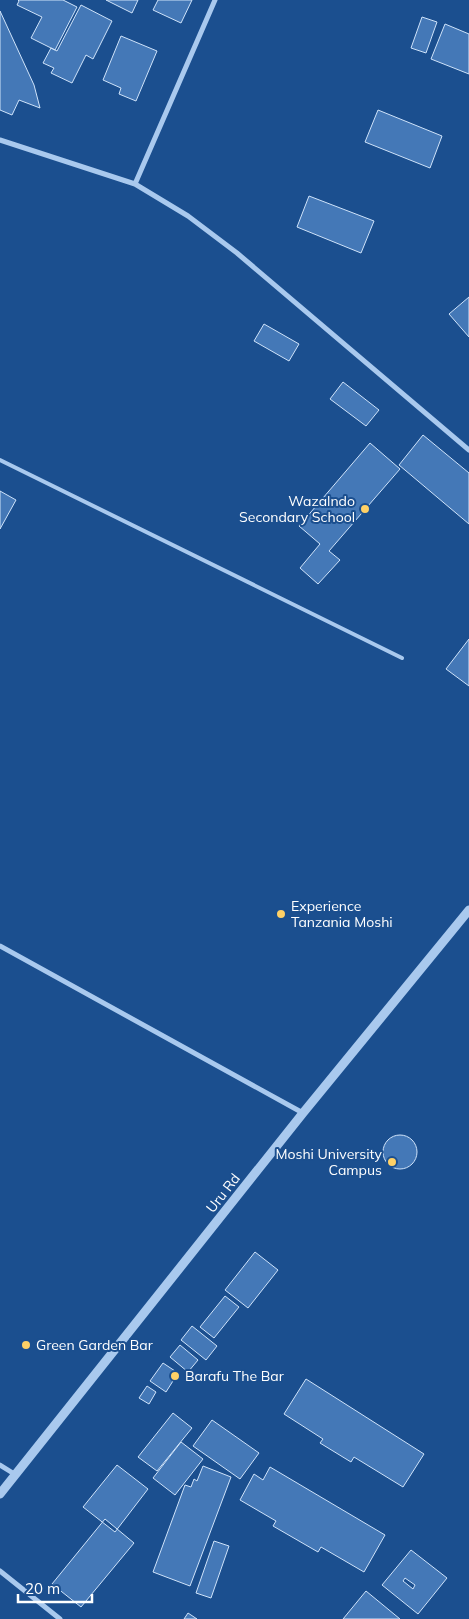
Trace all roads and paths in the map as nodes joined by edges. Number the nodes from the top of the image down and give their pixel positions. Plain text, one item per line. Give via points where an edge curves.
1 (215, 0) edge
2 (0, 140) edge
3 (135, 184) junction
4 (469, 450) edge
5 (0, 460) edge
6 (402, 658) dead end
7 (469, 910) edge
8 (0, 946) edge
9 (303, 1113) junction
10 (0, 1465) edge
11 (16, 1475) junction
12 (0, 1494) edge
13 (0, 1571) edge
14 (60, 1619) edge

1 - 3 street
2 - 3 street
3 - 4 street via 188,216 237,253
5 - 6 lane
7 - 9 street, Uru Rd
8 - 9 street
9 - 11 street, Uru Rd
10 - 11 street
11 - 12 street, Uru Rd
13 - 14 street

